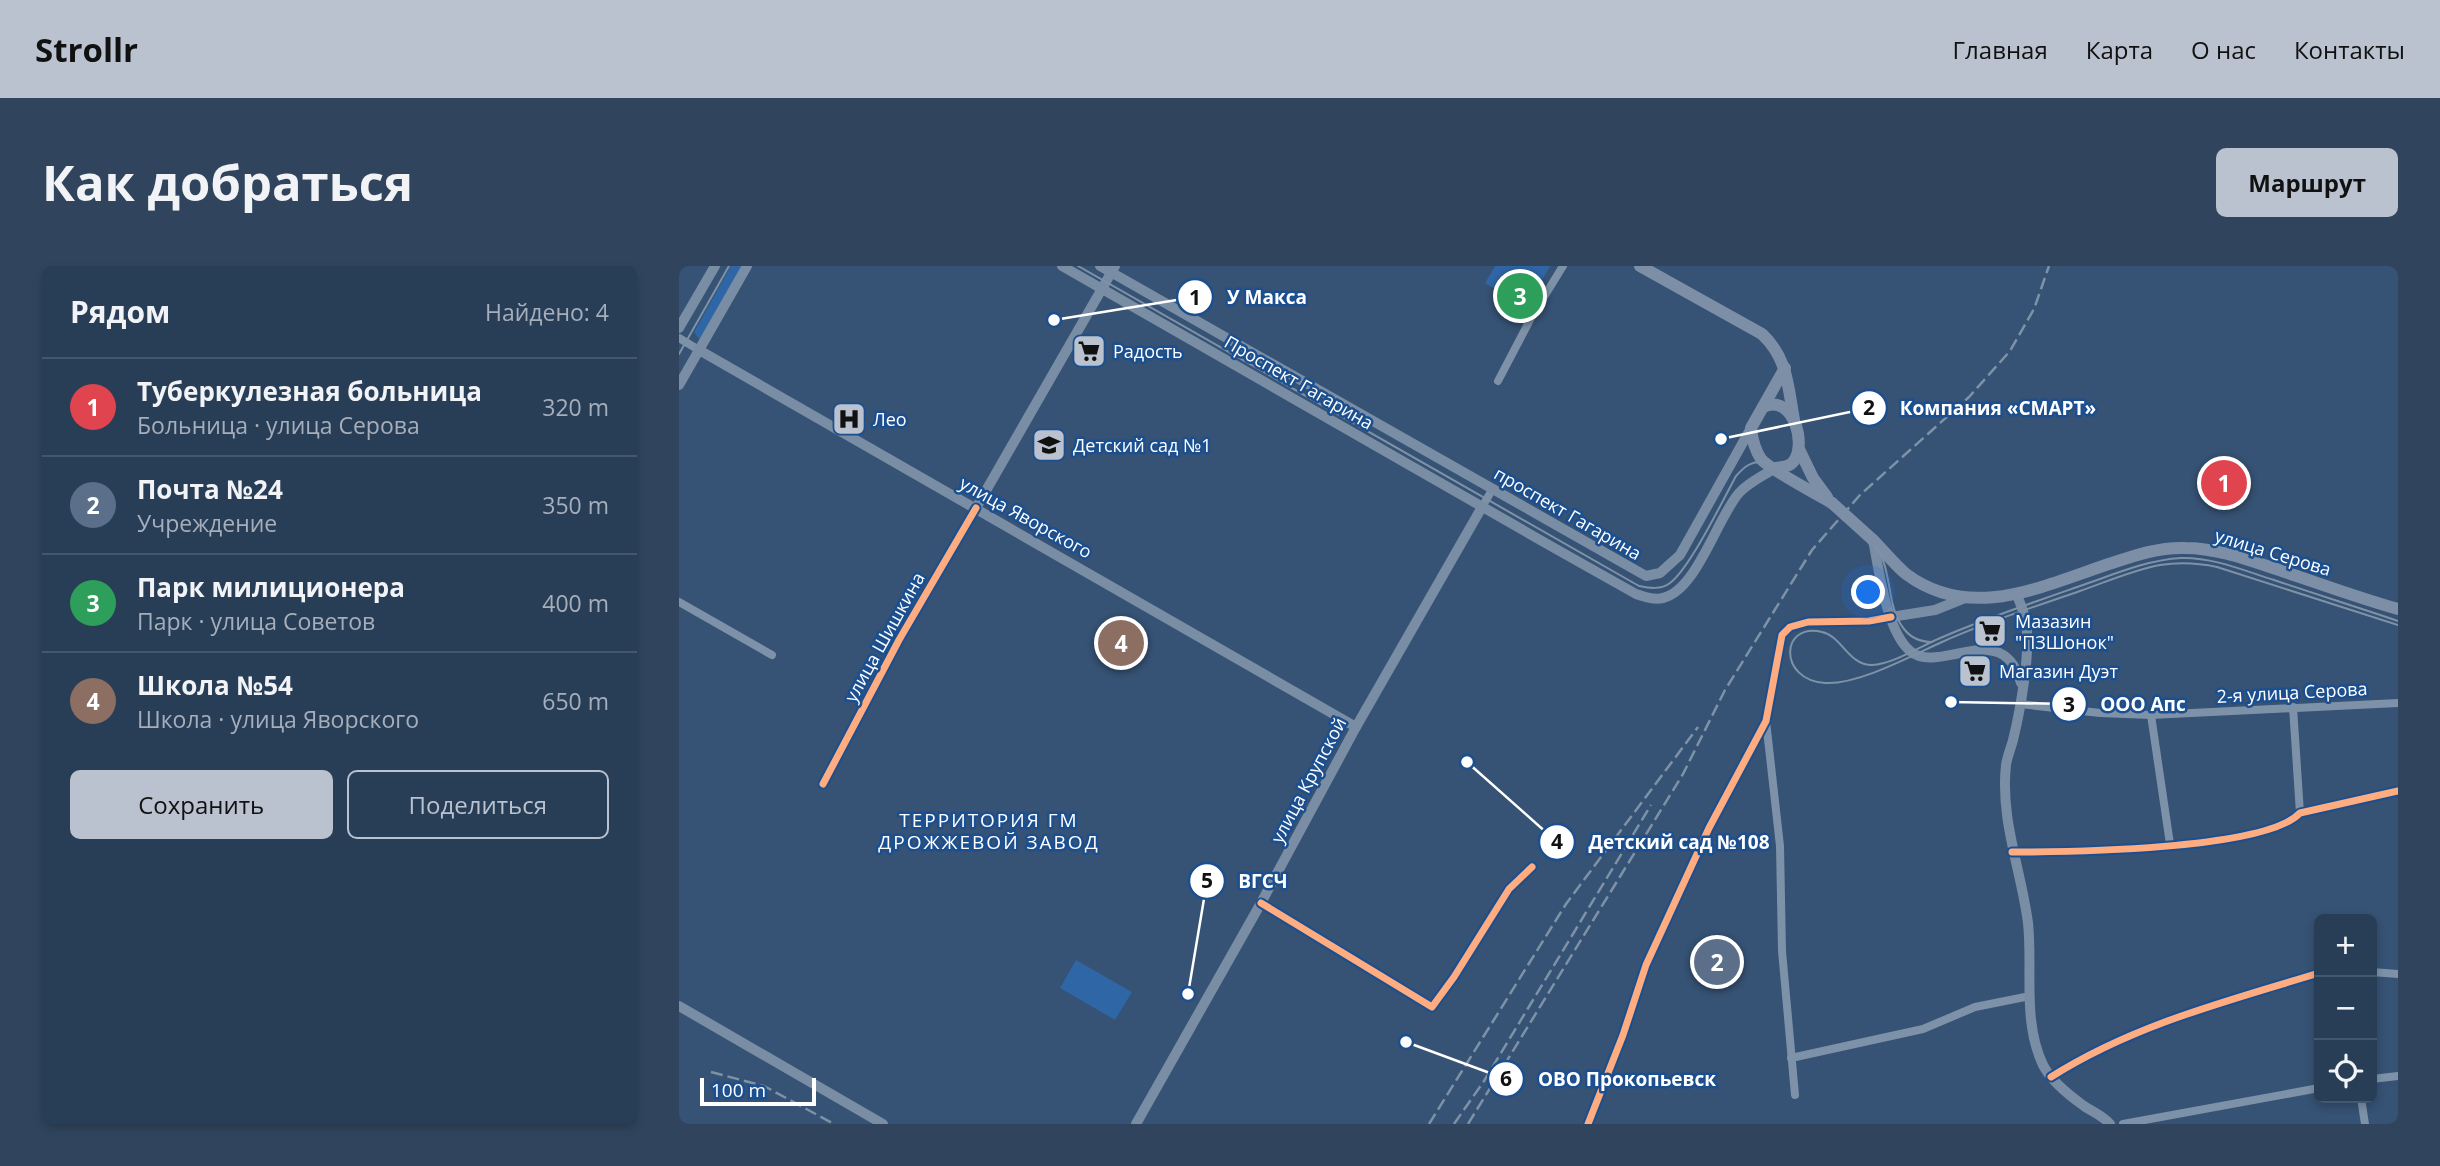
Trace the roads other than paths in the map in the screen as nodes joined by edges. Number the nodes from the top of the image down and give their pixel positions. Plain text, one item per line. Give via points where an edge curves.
1 (715, 266) edge
2 (747, 266) edge
3 (1062, 266) edge
4 (1100, 266) edge
5 (1563, 266) edge
6 (1640, 266) edge
7 (1113, 269) edge
8 (1103, 289) junction
9 (679, 328) edge
10 (679, 338) edge
11 (699, 350) junction
12 (1785, 368) junction
13 (1498, 382) dead end
14 (679, 385) edge
15 (1763, 407) junction
16 (1794, 420) junction
17 (1751, 428) junction
18 (1799, 449) junction
19 (1775, 468) junction
20 (1456, 469) joint
21 (1492, 490) junction
22 (1832, 503) junction
23 (1482, 507) junction
24 (976, 508) junction
25 (1873, 540) junction
26 (2017, 593) junction
27 (1965, 598) junction
28 (679, 602) edge
29 (2398, 609) edge
30 (1891, 617) junction
31 (772, 655) dead end
32 (2022, 689) junction
33 (2398, 703) edge
34 (2019, 704) junction
35 (2293, 707) junction
36 (2151, 715) junction
37 (1766, 721) junction
38 (1356, 727) junction
39 (823, 784) dead end
40 (2398, 792) edge
41 (2300, 813) junction
42 (2170, 844) junction
43 (2013, 852) junction
44 (1532, 867) dead end
45 (1261, 903) junction
46 (2377, 972) edge
47 (2398, 974) edge
48 (2314, 975) edge
49 (2030, 996) junction
50 (679, 1006) edge
51 (1791, 1058) junction
52 (2398, 1076) edge
53 (2051, 1077) junction
54 (2377, 1078) edge
55 (2314, 1089) edge
56 (1795, 1095) dead end
57 (2362, 1103) edge
58 (883, 1124) edge
59 (1136, 1124) edge
60 (1588, 1124) edge
61 (2110, 1124) edge
62 (2123, 1124) edge
63 (2365, 1124) edge

1 - 9 main road
2 - 11 main road
3 - 8 main road, Проспект Гагарина
4 - 7 main road, Проспект Гагарина
5 - 13 street
6 - 12 main road via 1762,334
7 - 8 main road, улица Шишкина
7 - 20 main road, Проспект Гагарина
8 - 23 main road, Проспект Гагарина
8 - 24 main road, улица Шишкина
10 - 11 street, улица Яворского
11 - 14 main road
11 - 24 main road, улица Яворского
12 - 15 main road
12 - 16 main road
15 - 16 main road via 1781,405
15 - 17 main road
16 - 18 main road
17 - 19 main road via 1762,459
17 - 21 main road, проспект Гагарина via 1680,555 1654,575 1640,575
18 - 19 main road via 1791,464
18 - 22 main road
19 - 22 main road
19 - 23 main road, проспект Гагарина via 1740,492 1694,571 1680,588 1663,598 1636,594
20 - 21 main road, проспект Гагарина
21 - 23 street, улица Крупской
22 - 25 main road, улица Серова, bridge
23 - 38 main road, улица Крупской
24 - 38 main road, улица Яворского
24 - 39 street, улица Шишкина
25 - 27 main road, улица Серова via 1917,581
25 - 30 main road
26 - 27 main road, улица Серова
26 - 29 main road, улица Серова via 2154,550 2182,547 2242,558
26 - 32 main road via 2027,634
27 - 30 main road via 1935,610
28 - 31 street
30 - 32 main road via 1912,653 1926,657 1994,652 2012,662
30 - 37 street via 1790,627 1780,642
32 - 34 main road
33 - 35 street, 2-я улица Серова
34 - 36 street, 2-я улица Серова
34 - 43 main road via 2006,763 2005,797
35 - 36 street, 2-я улица Серова
35 - 41 street
36 - 42 street
37 - 51 street via 1780,846
37 - 60 street via 1709,828 1646,965
38 - 45 main road, улица Крупской
40 - 41 street
41 - 42 street via 2292,821 2257,831 2186,846
42 - 43 street via 2098,852
43 - 49 main road via 2028,926
44 - 45 street via 1509,889 1431,1007
45 - 59 main road, улица Крупской
46 - 47 street
48 - 53 street via 2177,1016 2111,1043
49 - 51 street via 1975,1007 1923,1030
49 - 53 main road via 2035,1039
50 - 58 main road
51 - 56 street
52 - 54 street
53 - 61 main road
55 - 62 street
57 - 63 street

